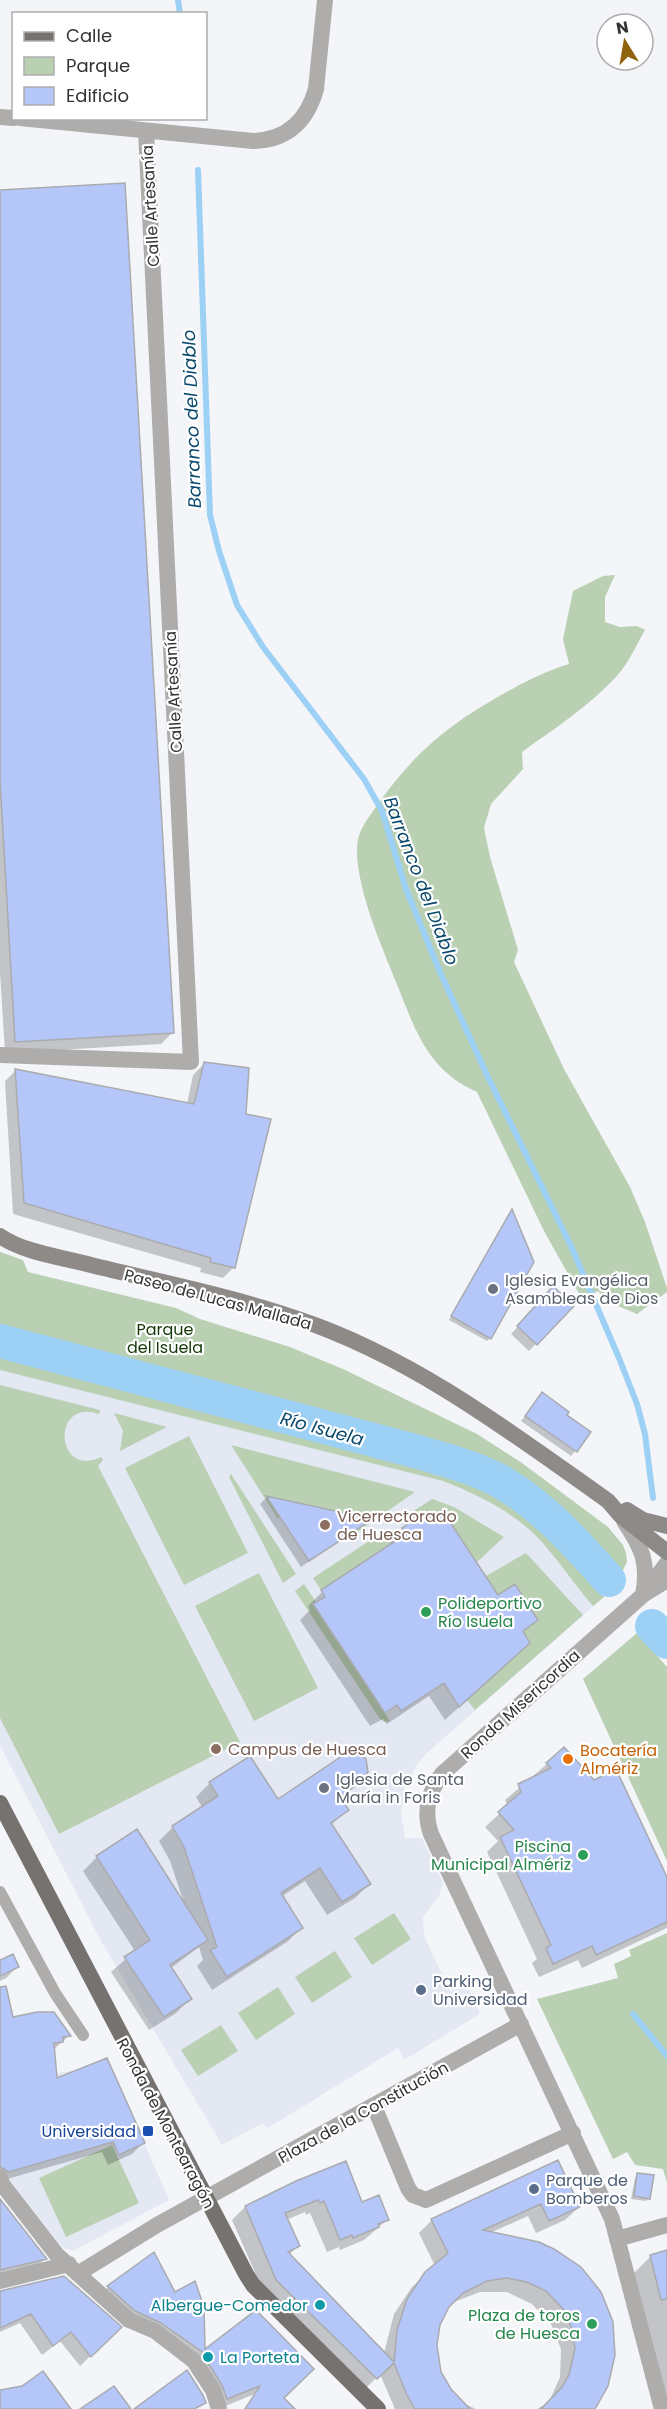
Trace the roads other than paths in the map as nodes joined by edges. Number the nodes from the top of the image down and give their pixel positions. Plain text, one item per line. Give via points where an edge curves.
1 (325, 0) edge
2 (39, 120) edge
3 (146, 131) junction
4 (0, 1055) edge
5 (0, 1236) edge
6 (608, 1501) junction
7 (621, 1516) junction
8 (667, 1526) edge
9 (667, 1552) edge
10 (667, 1563) edge
11 (667, 1580) edge
12 (643, 1595) junction
13 (0, 1803) edge
14 (0, 1892) edge
15 (5, 1915) edge
16 (521, 2025) junction
17 (83, 2035) dead end
18 (374, 2106) junction
19 (573, 2133) junction
20 (1, 2182) edge
21 (205, 2199) junction
22 (667, 2225) edge
23 (617, 2239) junction
24 (74, 2269) junction
25 (0, 2281) edge
26 (219, 2409) edge
27 (378, 2409) edge
28 (662, 2409) edge

1 - 3 street via 316,89 305,115 288,132 253,141
2 - 3 street
3 - 4 street, Calle Artesanía via 191,1062
5 - 6 main road, Paseo de Lucas Mallada via 40,1252 249,1304 330,1331 390,1359 497,1422
6 - 7 main road, Paseo de Lucas Mallada
6 - 8 main road, Paseo de Lucas Mallada via 643,1520
7 - 9 main road, Paseo de Lucas Mallada
7 - 12 street via 644,1556 647,1574
10 - 12 street, Ronda Misericordia
11 - 12 street, Ronda Misericordia
12 - 16 street, Ronda Misericordia via 442,1774 431,1790 426,1813 431,1834
13 - 21 main road, Ronda de Montearagón
14 - 15 street
15 - 17 street
16 - 18 street, Plaza de la Constitución
16 - 19 street, Ronda Misericordia
18 - 19 street via 408,2188 426,2199
18 - 21 street, Plaza de la Constitución
19 - 23 street, Ronda Misericordia via 612,2219
20 - 24 street via 57,2255
21 - 24 street, Plaza de la Constitución
21 - 27 main road, Ronda de Montearagón via 253,2285
22 - 23 street
23 - 28 street, Ronda Misericordia
24 - 25 street, Plaza de la Constitución
24 - 26 street via 129,2320 155,2331 194,2361 213,2390

